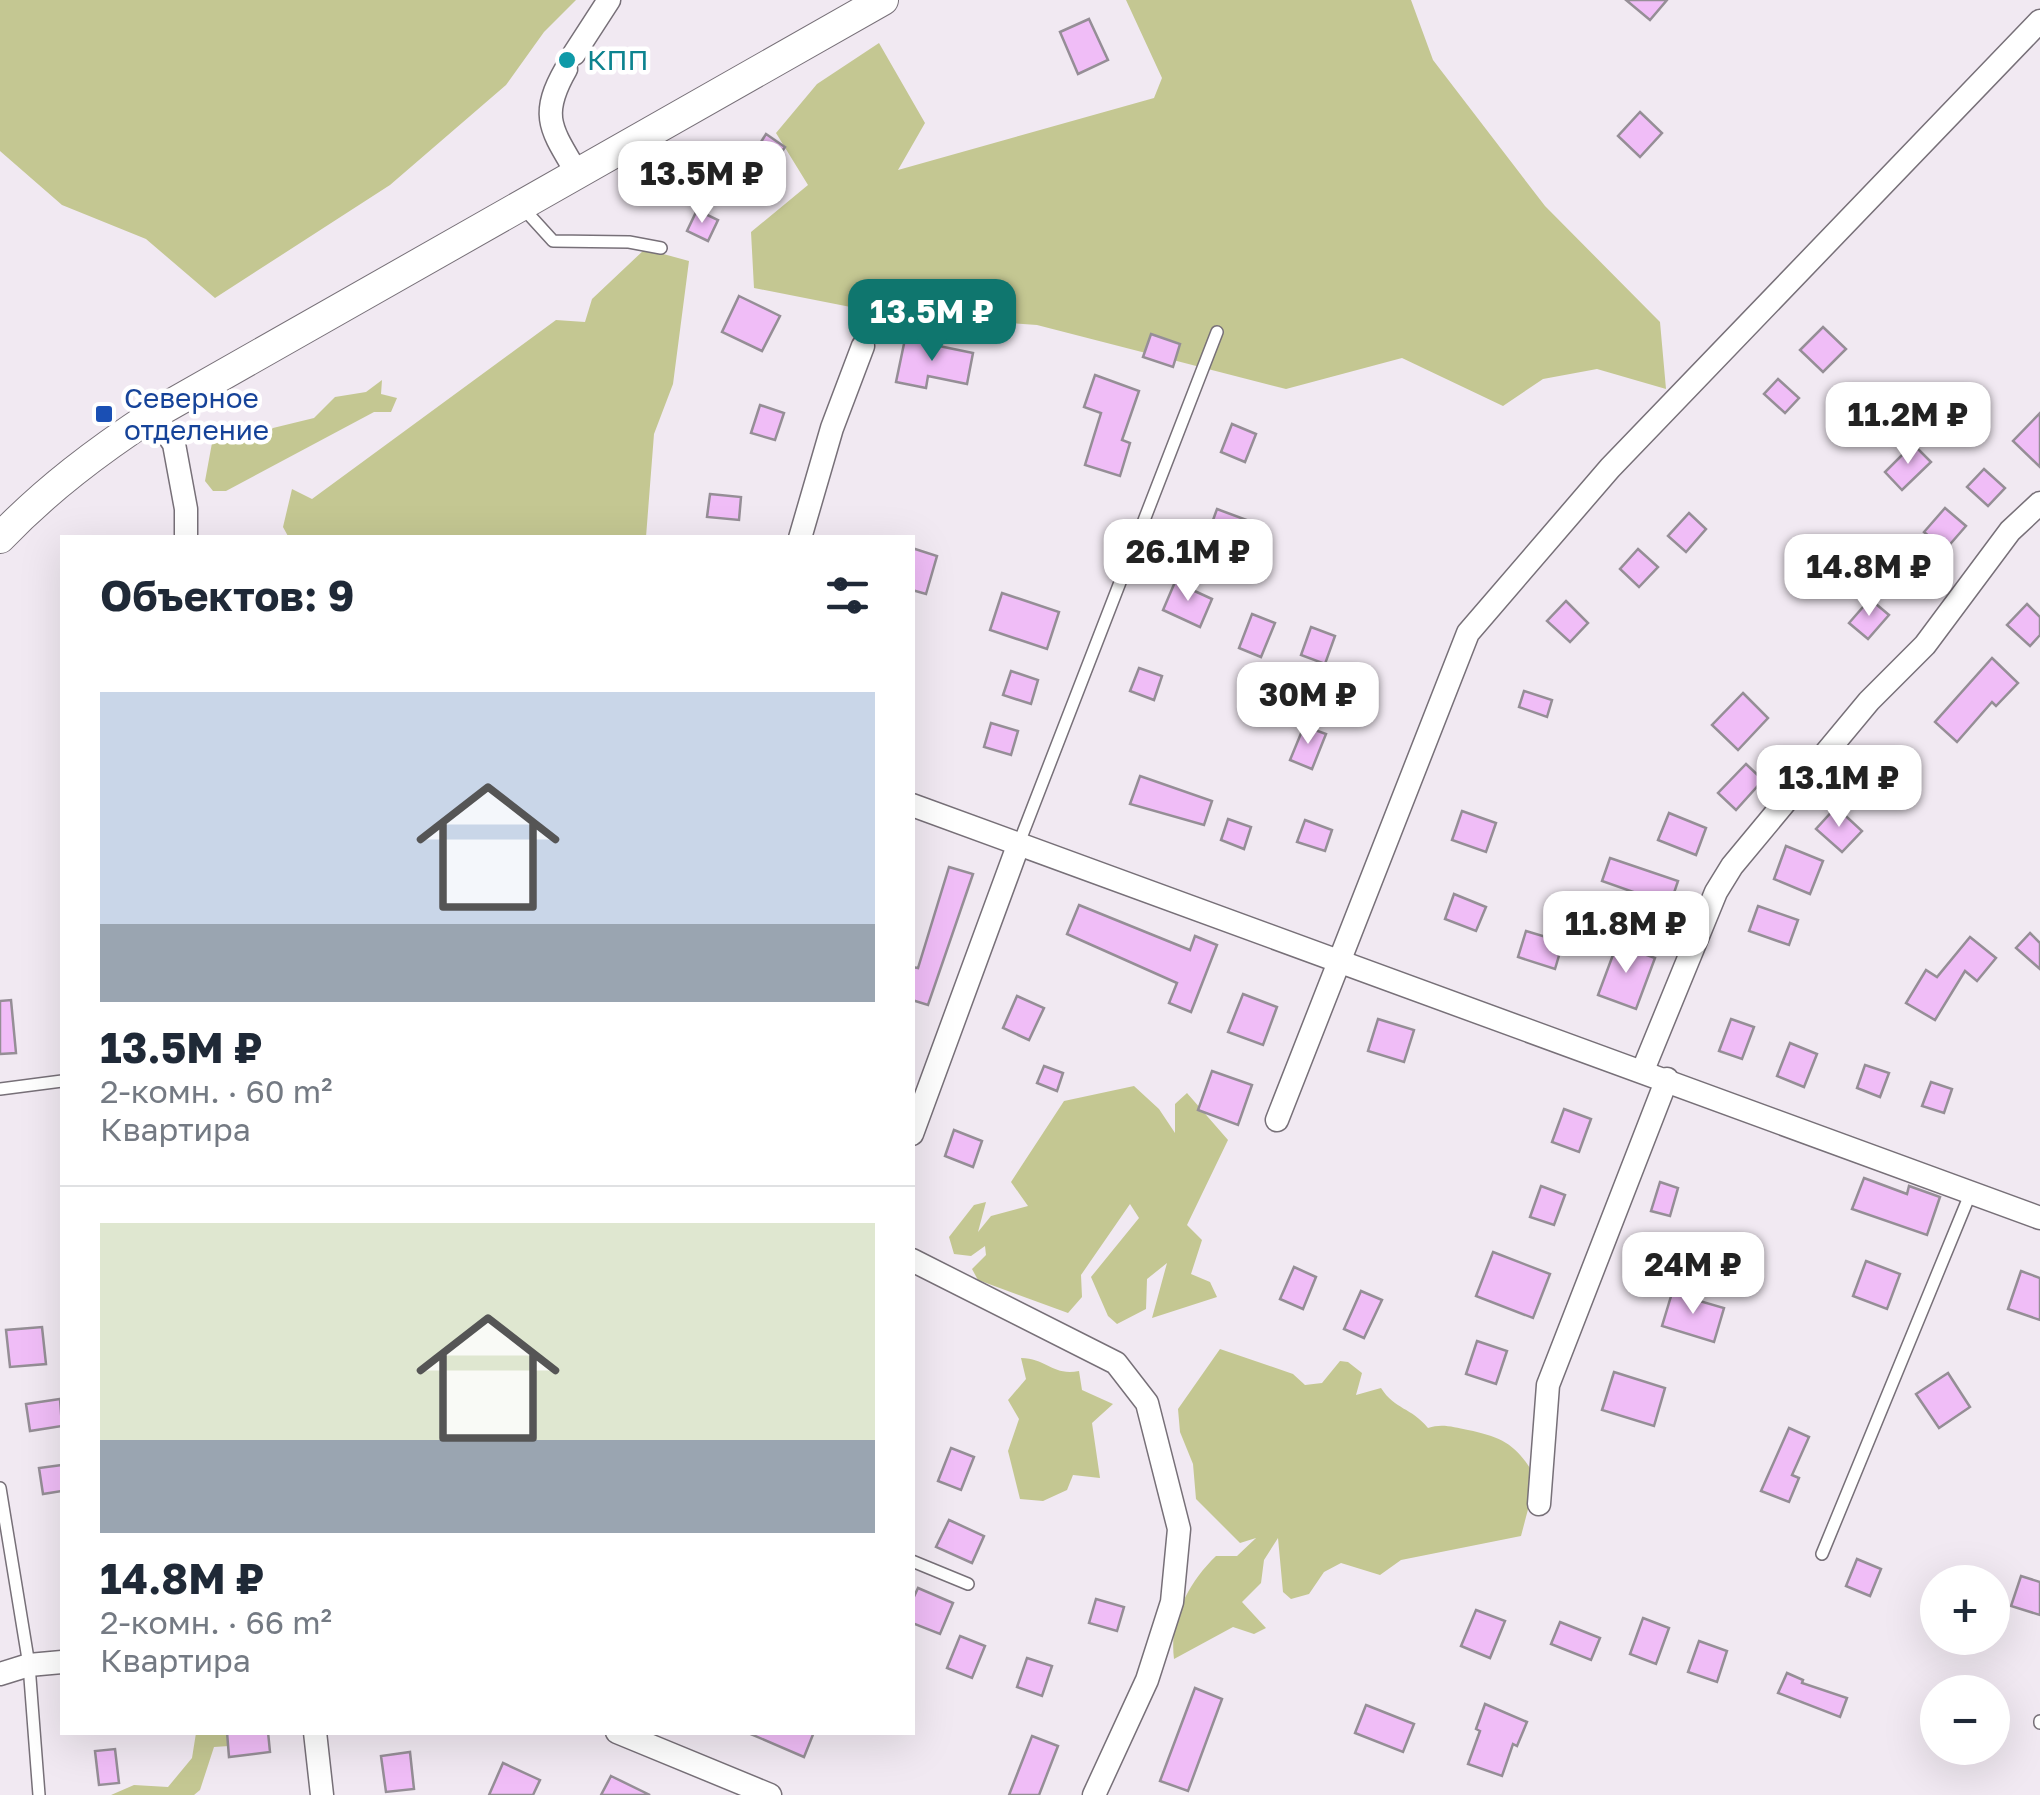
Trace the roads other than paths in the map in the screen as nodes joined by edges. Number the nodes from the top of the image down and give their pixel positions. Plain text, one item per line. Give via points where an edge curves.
1 (609, 0) edge
2 (884, 0) edge
3 (2040, 21) edge
4 (577, 172) junction
5 (520, 205) junction
6 (660, 248) dead end
7 (1217, 332) dead end
8 (863, 346) dead end
9 (154, 414) junction
10 (2040, 503) edge
11 (186, 535) edge
12 (801, 535) edge
13 (0, 538) edge
14 (915, 806) edge
15 (1019, 843) junction
16 (1339, 960) junction
17 (1644, 1070) junction
18 (1667, 1079) junction
19 (60, 1081) edge
20 (0, 1089) edge
21 (1278, 1120) dead end
22 (915, 1126) edge
23 (1971, 1192) junction
24 (2040, 1218) edge
25 (915, 1262) edge
26 (0, 1488) edge
27 (1540, 1504) dead end
28 (1822, 1554) dead end
29 (915, 1562) edge
30 (968, 1584) dead end
31 (60, 1662) edge
32 (29, 1664) junction
33 (0, 1674) edge
34 (315, 1735) edge
35 (649, 1737) edge
36 (38, 1795) edge
37 (322, 1795) edge
38 (770, 1795) edge
39 (1094, 1795) edge

1 - 4 street via 552,92 548,112
2 - 4 street
3 - 16 street via 1610,468 1468,634
4 - 5 street
5 - 6 lane via 553,242
5 - 9 street
7 - 15 lane
8 - 12 street
9 - 11 street via 174,444
9 - 13 street via 84,461
10 - 17 street via 1732,866
14 - 15 street
15 - 16 street
15 - 22 street
16 - 17 street
16 - 21 street
17 - 18 street
18 - 23 street
18 - 27 street via 1548,1385
19 - 20 lane
23 - 24 street
23 - 28 lane
25 - 39 street via 1116,1363 1147,1403 1179,1529 1172,1602 1147,1680
26 - 32 lane
29 - 30 lane
31 - 32 street
32 - 33 street
32 - 36 lane
34 - 37 street
35 - 38 street

